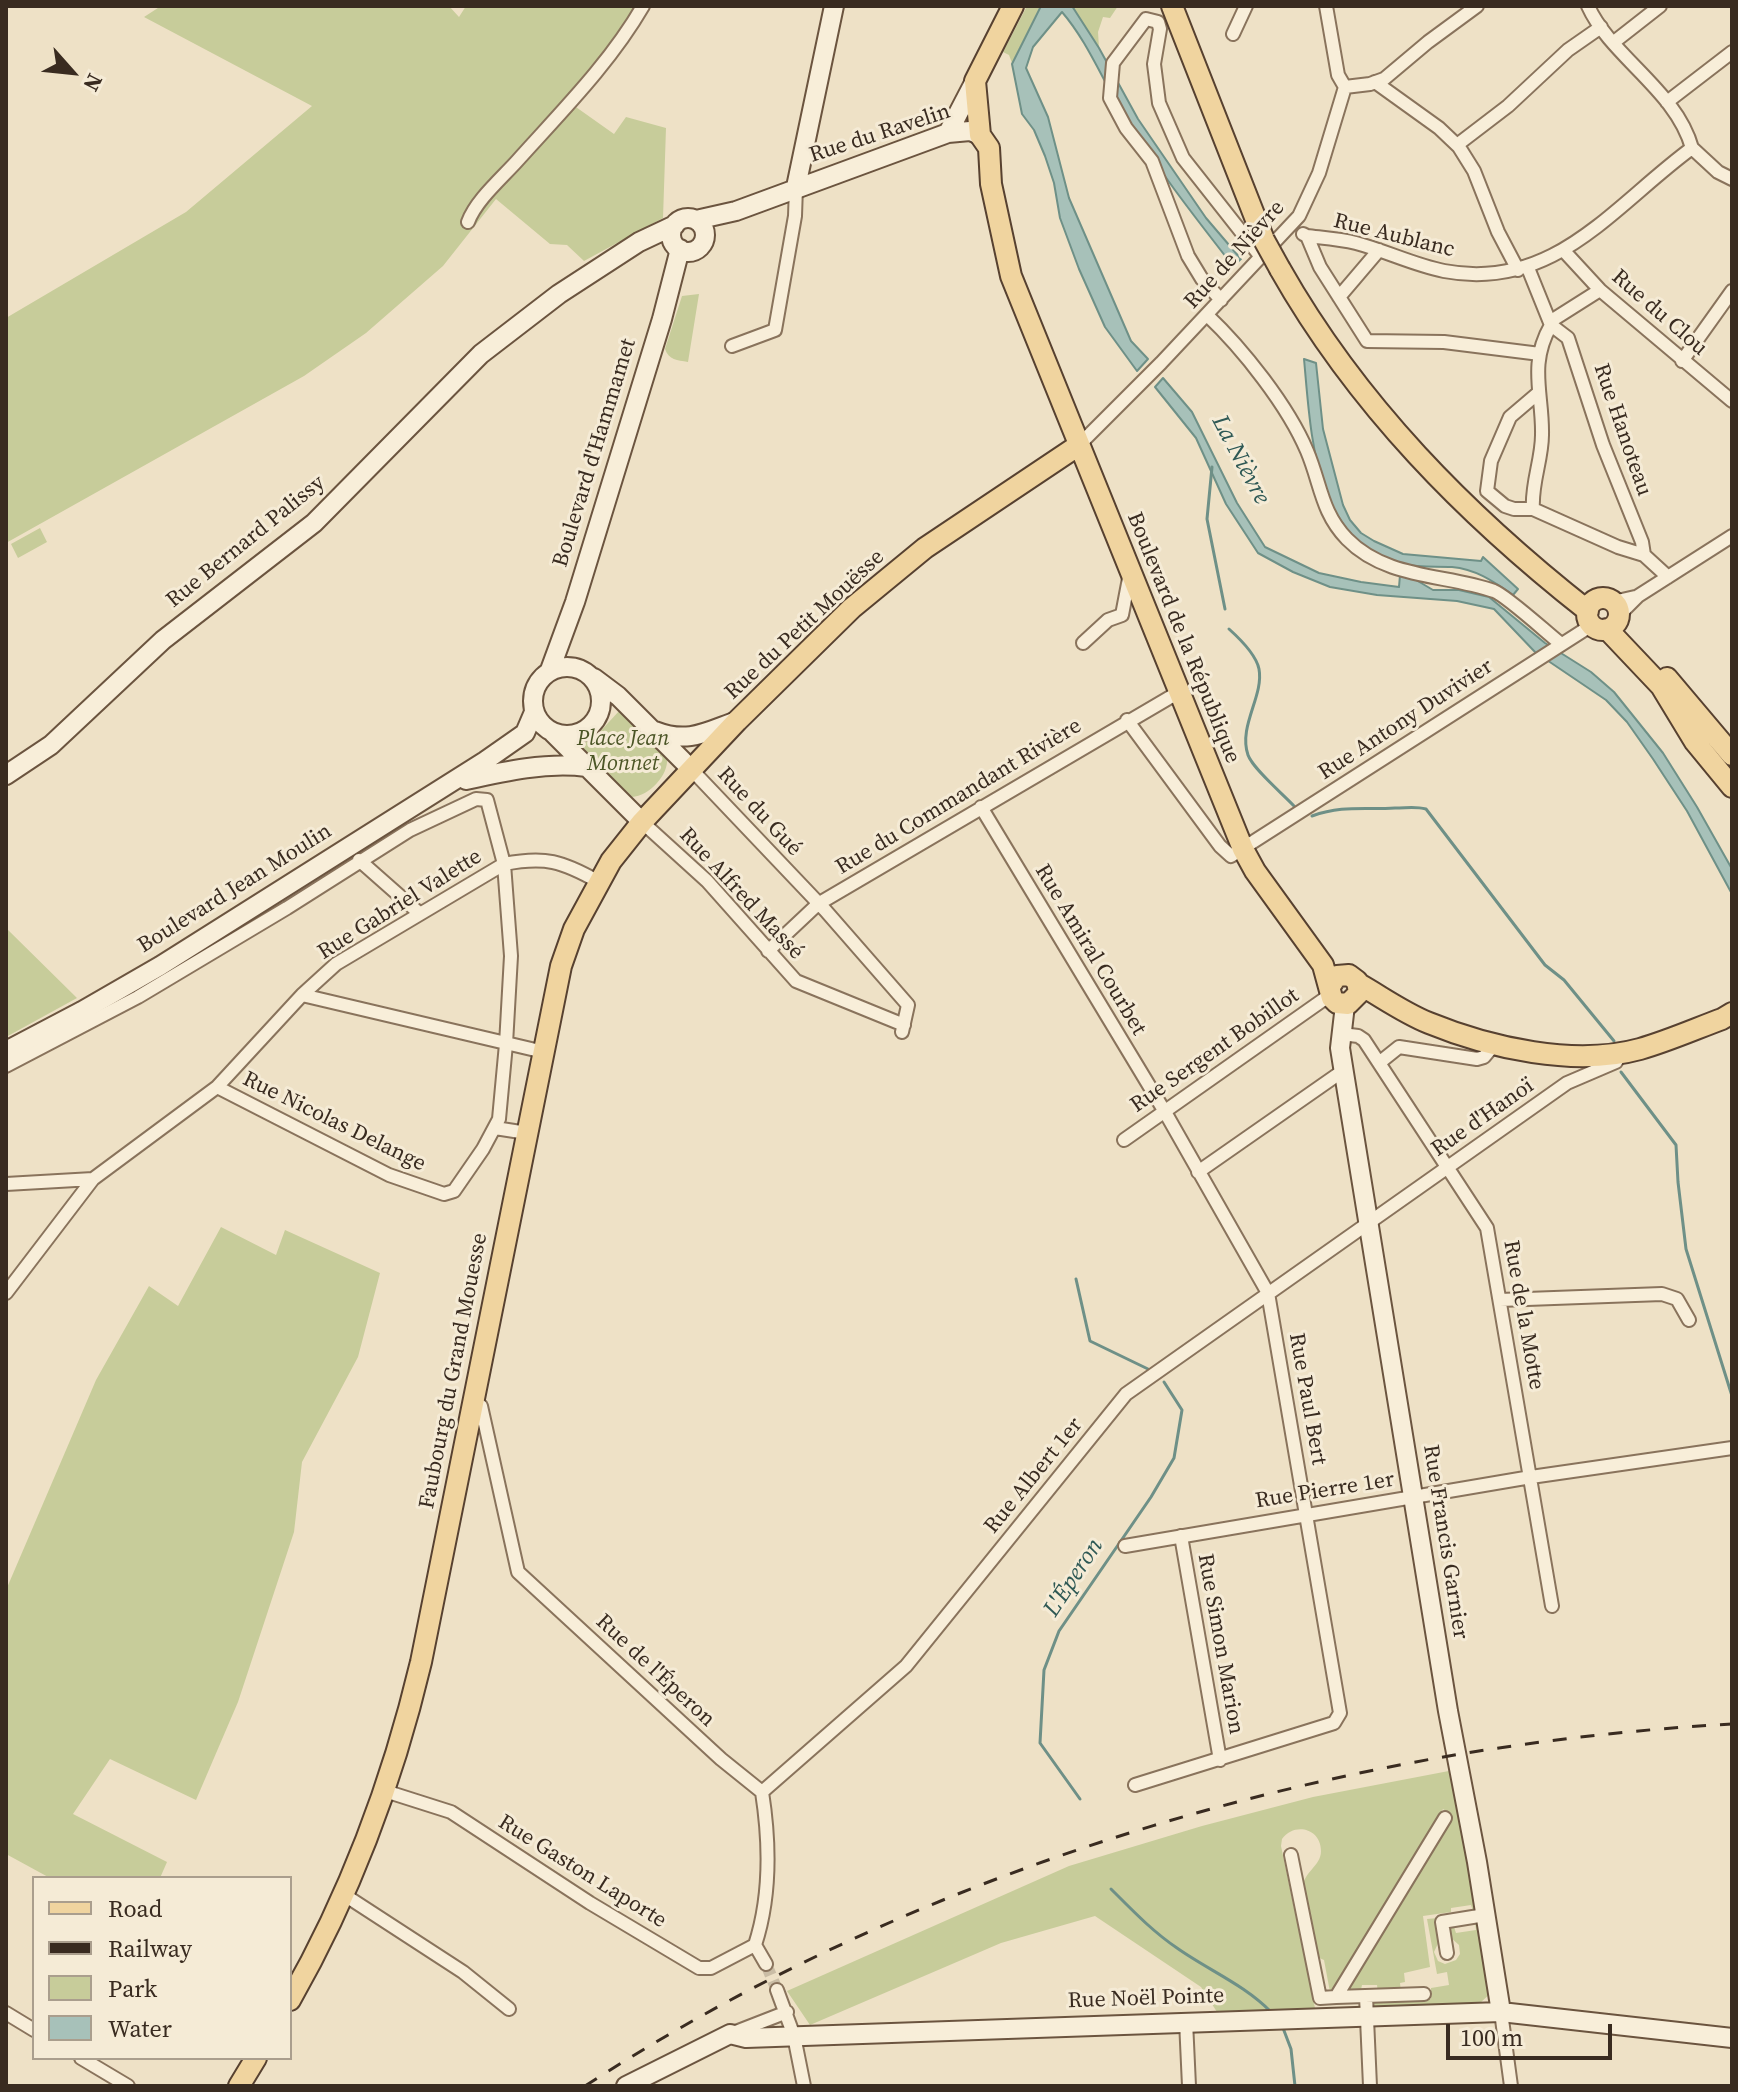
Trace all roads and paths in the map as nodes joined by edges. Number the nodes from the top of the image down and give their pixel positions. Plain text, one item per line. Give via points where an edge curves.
1 (643, 6) edge
2 (834, 6) edge
3 (1013, 6) edge
4 (1172, 6) edge
5 (1187, 6) edge
6 (1246, 6) edge
7 (1326, 6) edge
8 (1477, 6) edge
9 (1588, 6) edge
10 (1660, 6) edge
11 (1601, 27) junction
12 (1233, 34) dead end
13 (1614, 42) junction
14 (1732, 52) edge
15 (975, 81) junction
16 (1375, 82) junction
17 (1345, 87) junction
18 (1667, 102) junction
19 (948, 133) junction
20 (980, 135) junction
21 (1457, 145) junction
22 (1692, 148) junction
23 (803, 156) junction
24 (822, 178) junction
25 (1732, 179) edge
26 (796, 187) junction
27 (468, 222) dead end
28 (700, 227) junction
29 (1307, 236) junction
30 (1272, 239) junction
31 (679, 241) junction
32 (1379, 250) junction
33 (1564, 251) junction
34 (1523, 269) junction
35 (1600, 290) junction
36 (1732, 291) edge
37 (1339, 297) junction
38 (1221, 300) junction
39 (1207, 315) junction
40 (1551, 323) junction
41 (732, 346) dead end
42 (1540, 354) junction
43 (1682, 361) junction
44 (1537, 394) junction
45 (1732, 401) edge
46 (1079, 445) junction
47 (1533, 509) junction
48 (1732, 536) edge
49 (1644, 555) junction
50 (1130, 570) junction
51 (1668, 577) junction
52 (575, 602) junction
53 (1604, 615) junction
54 (1083, 643) dead end
55 (1561, 644) junction
56 (550, 670) junction
57 (584, 671) junction
58 (1179, 692) junction
59 (534, 712) junction
60 (1127, 720) junction
61 (737, 721) junction
62 (653, 730) junction
63 (552, 732) junction
64 (1732, 755) edge
65 (485, 761) junction
66 (587, 767) junction
67 (691, 769) junction
68 (6, 775) edge
69 (451, 783) junction
70 (1732, 787) edge
71 (981, 807) junction
72 (642, 822) junction
73 (1243, 849) junction
74 (359, 860) junction
75 (504, 864) junction
76 (599, 882) junction
77 (818, 904) junction
78 (419, 913) junction
79 (768, 951) junction
80 (1344, 991) junction
81 (302, 995) junction
82 (1732, 1013) edge
83 (903, 1028) joint
84 (1342, 1034) junction
85 (506, 1044) junction
86 (1494, 1045) junction
87 (6, 1051) edge
88 (544, 1052) junction
89 (1622, 1052) junction
90 (1559, 1054) junction
91 (1379, 1063) junction
92 (6, 1066) edge
93 (1344, 1073) junction
94 (1567, 1083) junction
95 (217, 1087) junction
96 (1165, 1112) junction
97 (495, 1128) junction
98 (527, 1133) junction
99 (1124, 1140) dead end
100 (1448, 1166) junction
101 (1198, 1172) junction
102 (93, 1179) junction
103 (6, 1184) edge
104 (1368, 1222) junction
105 (6, 1293) edge
106 (1268, 1293) junction
107 (1500, 1300) junction
108 (1689, 1320) dead end
109 (476, 1428) junction
110 (1732, 1448) edge
111 (1531, 1477) junction
112 (1414, 1497) junction
113 (1308, 1514) junction
114 (1181, 1536) junction
115 (1125, 1546) dead end
116 (1552, 1606) dead end
117 (1220, 1760) junction
118 (1135, 1785) dead end
119 (385, 1791) junction
120 (762, 1792) junction
121 (1445, 1818) dead end
122 (1291, 1855) dead end
123 (343, 1894) junction
124 (1485, 1915) junction
125 (755, 1945) junction
126 (1447, 1953) dead end
127 (766, 1964) tunnel mouth
128 (777, 1990) tunnel mouth
129 (1424, 1994) dead end
130 (292, 1996) edge
131 (1366, 1996) junction
132 (1336, 1997) junction
133 (509, 2009) dead end
134 (787, 2012) junction
135 (1501, 2012) junction
136 (6, 2013) edge
137 (1367, 2016) junction
138 (1186, 2021) junction
139 (32, 2029) edge
140 (730, 2034) junction
141 (794, 2036) junction
142 (1732, 2038) edge
143 (84, 2060) edge
144 (255, 2060) edge
145 (128, 2086) edge
146 (239, 2086) edge
147 (626, 2086) edge
148 (804, 2086) edge
149 (1189, 2086) edge
150 (1370, 2086) edge
151 (1511, 2086) edge

1 - 27 street via 588,81
2 - 23 street, Rue du Ravelin
3 - 15 main road
4 - 30 main road
5 - 30 main road
6 - 12 street
7 - 17 street via 1338,75
8 - 16 street
9 - 11 street
10 - 13 street
11 - 13 street
11 - 21 street
13 - 18 street
14 - 18 street
15 - 19 street
15 - 20 main road, Boulevard de la République
16 - 17 street
16 - 21 street, Rue Hanoteau
17 - 30 street, Rue de Nièvre via 1314,185 1299,216
18 - 22 street
19 - 20 street, Rue du Ravelin
19 - 24 street, Rue du Ravelin
20 - 46 main road, Boulevard de la République via 989,148 991,184 1011,276
21 - 34 street, Rue Hanoteau via 1474,171 1498,232
22 - 25 street
22 - 33 street, Rue Aublanc
23 - 24 street
23 - 26 street, Rue du Ravelin
24 - 26 street, Rue du Ravelin
26 - 28 street, Rue du Ravelin
26 - 41 street via 775,330
28 - 31 street, Boulevard d'Hammamet via 699,247
28 - 31 street, Rue Bernard Palissy via 682,219
29 - 30 street
29 - 32 street, Rue Aublanc
29 - 37 street
30 - 38 street, Rue de Nièvre
30 - 38 street via 1183,158 1159,103 1154,64 1160,29 1158,22 1146,19 1113,63 1110,98 1152,161 1188,256
30 - 53 main road via 1285,266 1358,366 1418,438
31 - 52 street, Boulevard d'Hammamet via 662,319
31 - 68 street, Rue Bernard Palissy via 659,240 625,253 559,294 481,354 314,523 163,640 73,727
32 - 34 street, Rue Aublanc via 1462,274
32 - 37 street
33 - 34 street, Rue Aublanc
33 - 35 street, Rue du Clou
34 - 40 street, Rue Hanoteau
35 - 40 street
35 - 43 street, Rue du Clou
36 - 43 street
37 - 42 street via 1367,341 1444,342
38 - 39 street, Rue de Nièvre
39 - 46 street, Rue de Nièvre
39 - 55 street via 1285,410 1308,454 1332,521 1350,542 1388,566 1498,592
40 - 42 street
40 - 49 street, Rue Hanoteau via 1568,338
42 - 44 street
43 - 45 street, Rue du Clou
44 - 47 street via 1542,435
44 - 47 street via 1510,417 1486,480 1487,491 1505,506
46 - 50 main road, Boulevard de la République
46 - 61 main road, Rue du Petit Mouësse via 925,548 852,608
47 - 49 street
48 - 51 street, Rue Antony Duvivier
49 - 51 street
50 - 54 street via 1122,615 1108,620
50 - 58 main road, Boulevard de la République
51 - 53 street, Rue Antony Duvivier
52 - 56 street, Boulevard d'Hammamet
52 - 57 street, Boulevard d'Hammamet via 571,643
53 - 55 street, Rue Antony Duvivier
53 - 64 main road
53 - 70 main road
55 - 73 street, Rue Antony Duvivier
56 - 57 street via 570,666
56 - 59 street via 533,693
57 - 62 street
57 - 63 street via 600,692 599,714 575,734
58 - 60 street, Rue du Commandant Rivière
58 - 73 main road, Boulevard de la République
59 - 63 street
59 - 65 street via 525,733
60 - 71 street, Rue du Commandant Rivière
60 - 73 street via 1225,853 1231,856
61 - 62 street via 690,738
61 - 67 main road, Rue du Petit Mouësse
62 - 67 street
63 - 65 street
63 - 66 street
65 - 69 street, Boulevard Jean Moulin
66 - 69 street via 538,767
66 - 72 street
67 - 72 main road, Faubourg du Grand Mouesse
67 - 77 street, Rue du Gué
69 - 87 street, Boulevard Jean Moulin via 160,966
71 - 77 street, Rue du Commandant Rivière
71 - 96 street, Rue Amiral Courbet
72 - 76 main road, Faubourg du Grand Mouesse
72 - 79 street, Rue Alfred Massé via 707,881
73 - 80 main road, Boulevard de la République
74 - 75 street via 476,799 487,800
74 - 78 street
74 - 92 street via 138,997
75 - 76 street, Rue Gabriel Valette via 549,860
75 - 78 street, Rue Gabriel Valette
75 - 85 street via 511,956
76 - 88 main road, Faubourg du Grand Mouesse via 561,966
77 - 79 street, Rue du Commandant Rivière
77 - 83 street, Rue du Gué via 908,1005
78 - 81 street, Rue Gabriel Valette via 336,964
79 - 83 street, Rue Alfred Massé via 796,981
80 - 84 street, Rue Francis Garnier
80 - 86 main road
80 - 96 street, Rue Sergent Bobillot
81 - 85 street
81 - 95 street, Rue Gabriel Valette
82 - 89 main road
84 - 91 street, Rue de la Motte via 1361,1038
84 - 93 street, Rue Francis Garnier
85 - 88 street
85 - 97 street
86 - 90 main road
86 - 91 street via 1477,1059 1399,1047
88 - 98 main road, Faubourg du Grand Mouesse
89 - 90 main road
89 - 94 street, Rue d'Hanoï via 1616,1062
90 - 94 street
91 - 100 street, Rue de la Motte
93 - 101 street
93 - 104 street, Rue Francis Garnier
94 - 100 street, Rue d'Hanoï
95 - 97 street, Rue Nicolas Delange via 389,1175 444,1194 454,1191
95 - 102 street, Rue Gabriel Valette
96 - 99 street, Rue Sergent Bobillot
96 - 101 street, Rue Paul Bert
97 - 98 street
98 - 109 main road, Faubourg du Grand Mouesse via 473,1402
100 - 104 street, Rue d'Hanoï
100 - 107 street, Rue de la Motte via 1487,1228
101 - 106 street, Rue Paul Bert
102 - 103 street
102 - 105 street, Rue Gabriel Valette
104 - 106 street, Rue Albert 1er
104 - 112 street, Rue Francis Garnier
106 - 113 street, Rue Paul Bert
106 - 120 street, Rue Albert 1er via 1126,1394 906,1666
107 - 108 street via 1662,1294 1677,1299
107 - 111 street, Rue de la Motte
109 - 119 main road, Faubourg du Grand Mouesse via 403,1736
109 - 120 street, Rue de l'Éperon via 518,1572
110 - 111 street, Rue Pierre 1er
111 - 112 street, Rue Pierre 1er
111 - 116 street, Rue de la Motte
112 - 113 street, Rue Pierre 1er
112 - 124 street, Rue Francis Garnier
113 - 114 street, Rue Pierre 1er
113 - 117 street, Rue Paul Bert via 1340,1717
114 - 115 street, Rue Pierre 1er
114 - 117 street, Rue Simon Marion
117 - 118 street
119 - 123 main road, Faubourg du Grand Mouesse
119 - 125 street, Rue Gaston Laporte via 451,1812 699,1968 711,1968
120 - 125 street via 768,1845 764,1916
121 - 132 street
122 - 132 street via 1320,1998
123 - 130 main road, Faubourg du Grand Mouesse
123 - 133 street via 463,1972
124 - 126 street via 1442,1922
124 - 135 street, Rue Francis Garnier
125 - 127 street
128 - 134 street
129 - 131 street
131 - 132 street
131 - 137 street
134 - 140 street
134 - 141 street
135 - 137 street, Rue Noël Pointe
135 - 142 street, Rue Noël Pointe
135 - 151 street, Rue Francis Garnier
136 - 139 street
137 - 138 street, Rue Noël Pointe
137 - 150 street
138 - 141 street, Rue Noël Pointe
138 - 149 street
140 - 141 street, Rue Noël Pointe
140 - 147 street
141 - 148 street
143 - 145 street
144 - 146 main road

